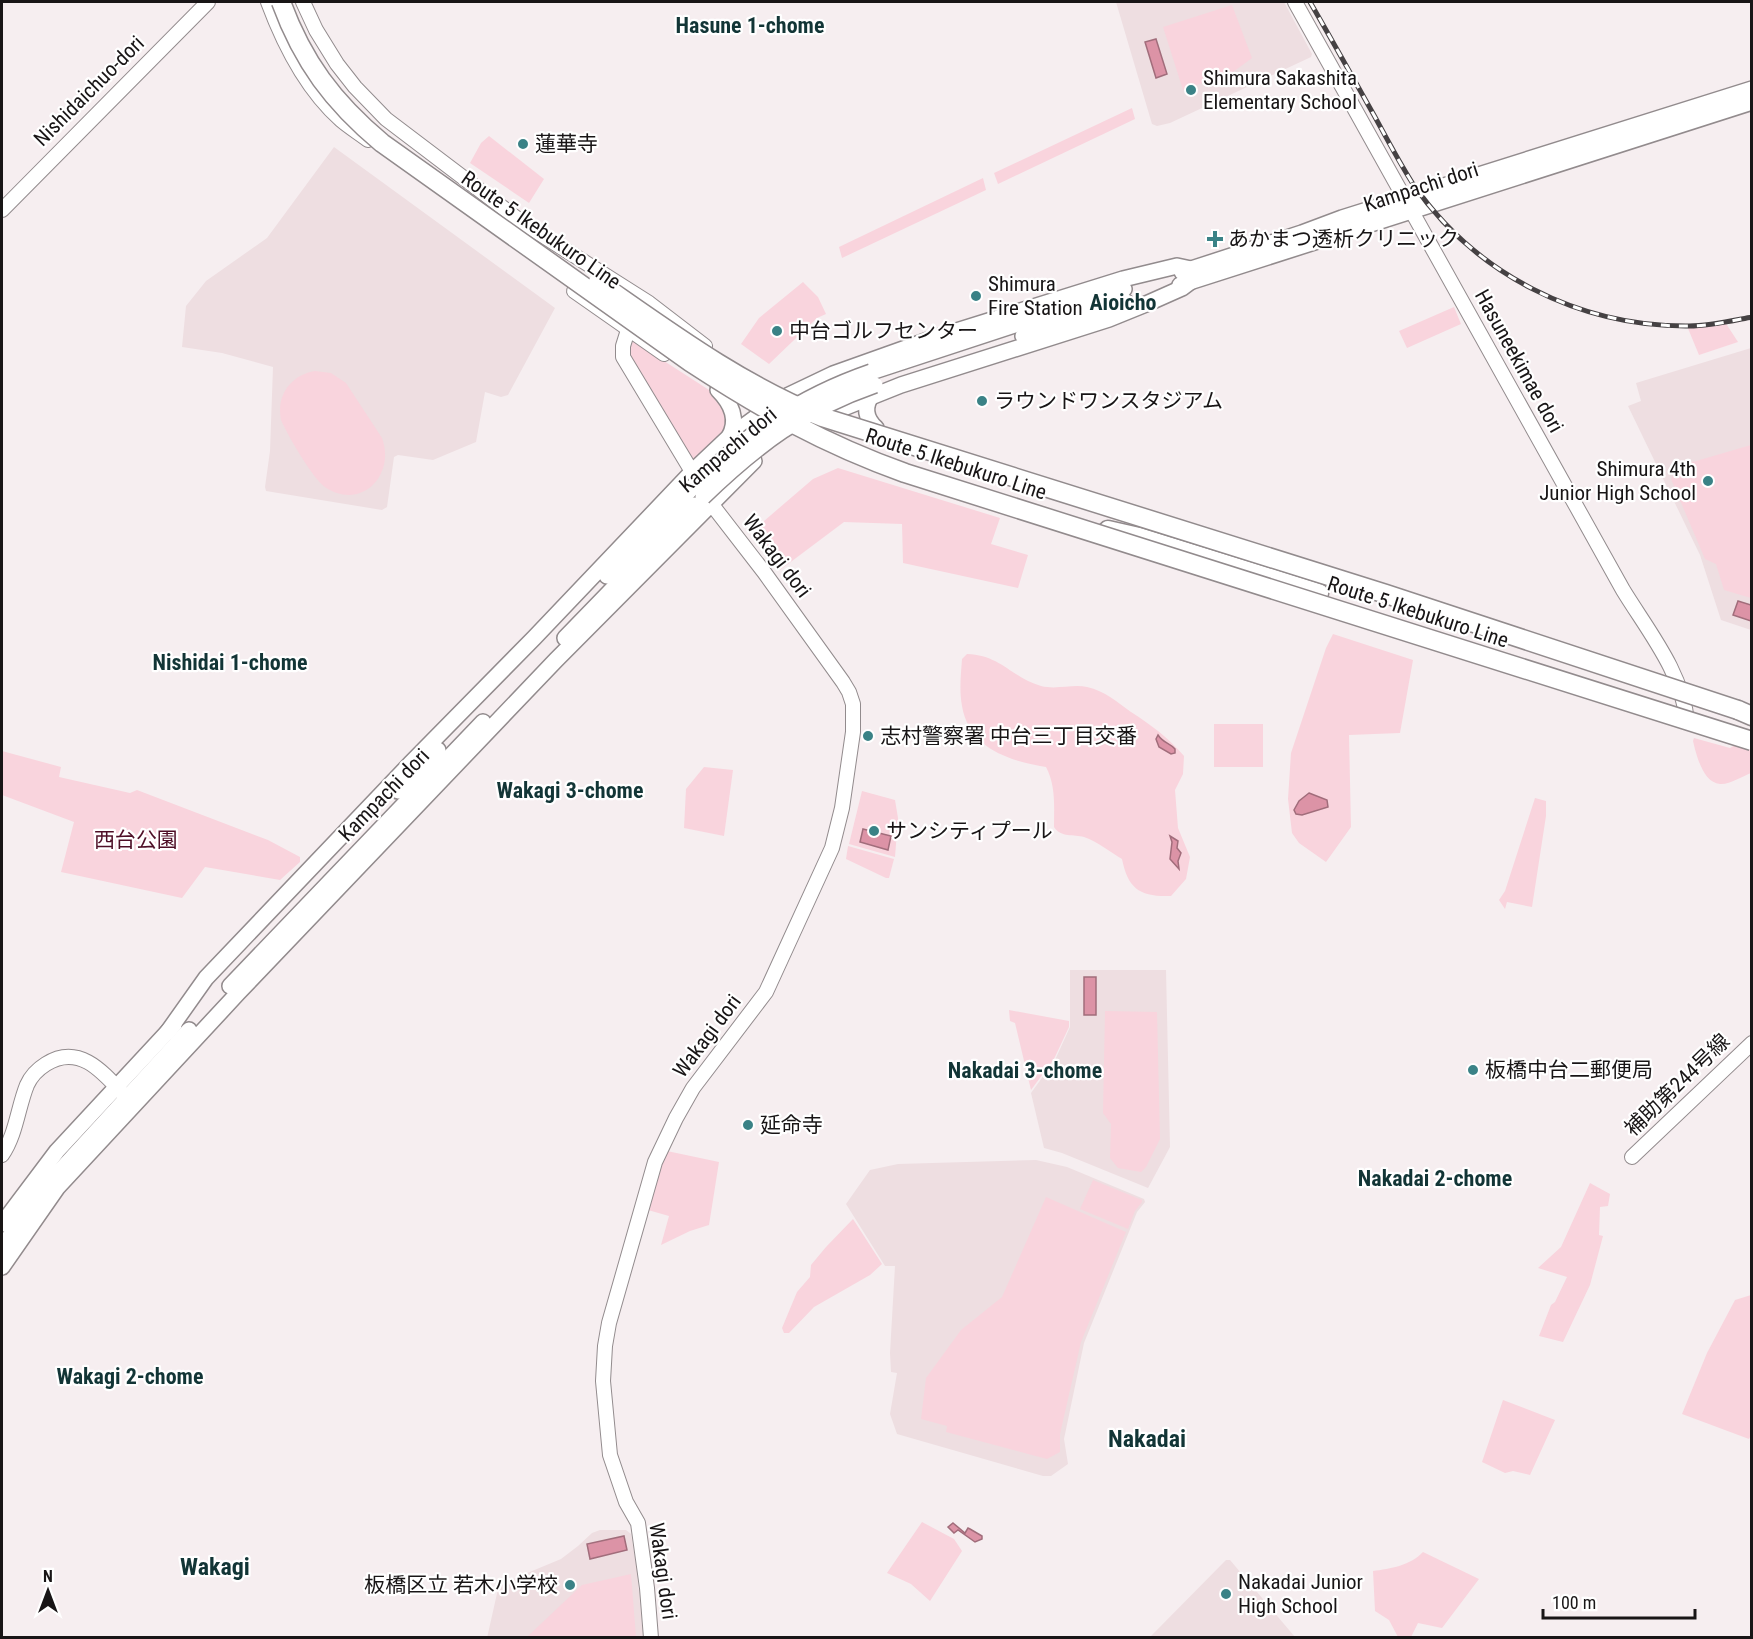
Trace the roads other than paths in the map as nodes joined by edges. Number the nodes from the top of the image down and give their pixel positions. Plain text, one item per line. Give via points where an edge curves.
1 (208, 2) edge
2 (268, 2) edge
3 (281, 2) edge
4 (292, 2) edge
5 (303, 2) edge
6 (1295, 2) edge
7 (1752, 89) edge
8 (1752, 102) edge
9 (1408, 206) junction
10 (2, 210) edge
11 (1190, 276) junction
12 (628, 330) junction
13 (718, 390) junction
14 (789, 395) junction
15 (872, 395) junction
16 (830, 412) junction
17 (759, 415) junction
18 (876, 429) junction
19 (791, 432) junction
20 (729, 437) junction
21 (693, 471) junction
22 (1076, 490) junction
23 (710, 503) junction
24 (1059, 520) junction
25 (1211, 556) junction
26 (545, 649) junction
27 (1680, 686) junction
28 (1725, 705) junction
29 (1752, 705) edge
30 (1752, 716) edge
31 (1687, 722) junction
32 (462, 736) junction
33 (1752, 739) edge
34 (1752, 746) edge
35 (1752, 1043) edge
36 (122, 1092) junction
37 (2, 1155) edge
38 (1632, 1157) dead end
39 (2, 1224) edge
40 (2, 1248) edge
41 (2, 1267) edge
42 (651, 1638) edge

1 - 10 street, Nishidaichuo-dori
2 - 12 street via 298,66 341,120
3 - 33 highway, Route 5 Ikebukuro Line, bridge via 315,73 344,109 382,143 690,362 797,428 905,473
4 - 28 highway, Route 5 Ikebukuro Line, bridge via 326,66 353,102 388,135 698,351 777,398 876,435 1386,594
5 - 14 street via 337,64 386,119 523,223 649,303 723,360
6 - 9 street, Hasuneekimae dori
7 - 9 main road, Kampachi dori
8 - 9 main road, Kampachi dori
9 - 11 main road, Kampachi dori
9 - 27 street, Hasuneekimae dori
11 - 14 main road via 1177,267 1123,279 868,361
11 - 15 main road via 1182,288 1109,319
11 - 26 main road, Kampachi dori, bridge via 1104,309 852,393 800,418 731,470
11 - 26 main road, Kampachi dori, bridge via 1121,290 847,380 787,410 721,460
12 - 13 street
12 - 21 street, Wakagi dori via 623,357
13 - 17 street
13 - 20 main road via 733,413 734,426
14 - 16 street
14 - 17 main road
15 - 16 main road
15 - 18 main road via 867,411
16 - 18 street
16 - 19 main road
17 - 19 street
17 - 20 main road
18 - 22 street
19 - 23 main road via 761,454
19 - 24 street via 861,460
20 - 21 main road
21 - 23 street, Wakagi dori
21 - 26 main road
22 - 25 highway via 1127,522
22 - 27 street via 1456,610
23 - 26 main road
23 - 42 street, Wakagi dori via 843,681 853,704 854,718 846,787 832,848 766,992 693,1088 663,1143 609,1323 603,1381 610,1455 638,1524
24 - 25 highway
24 - 31 street
25 - 28 highway, bridge
25 - 33 highway via 1690,712
26 - 32 main road, Kampachi dori
26 - 32 main road
26 - 32 main road via 514,698
26 - 32 main road via 505,674
27 - 29 street
27 - 31 street, Hasuneekimae dori
28 - 30 highway, Route 5 Ikebukuro Line, bridge
31 - 34 street
32 - 36 main road, Kampachi dori via 282,931
32 - 36 main road, Kampachi dori via 411,763 206,978
32 - 41 main road via 238,993 57,1188
35 - 38 street, 補助第244号線
36 - 37 street via 82,1059 64,1058 44,1065 27,1085
36 - 39 main road, Kampachi dori via 57,1151
36 - 40 main road, Kampachi dori via 35,1198

